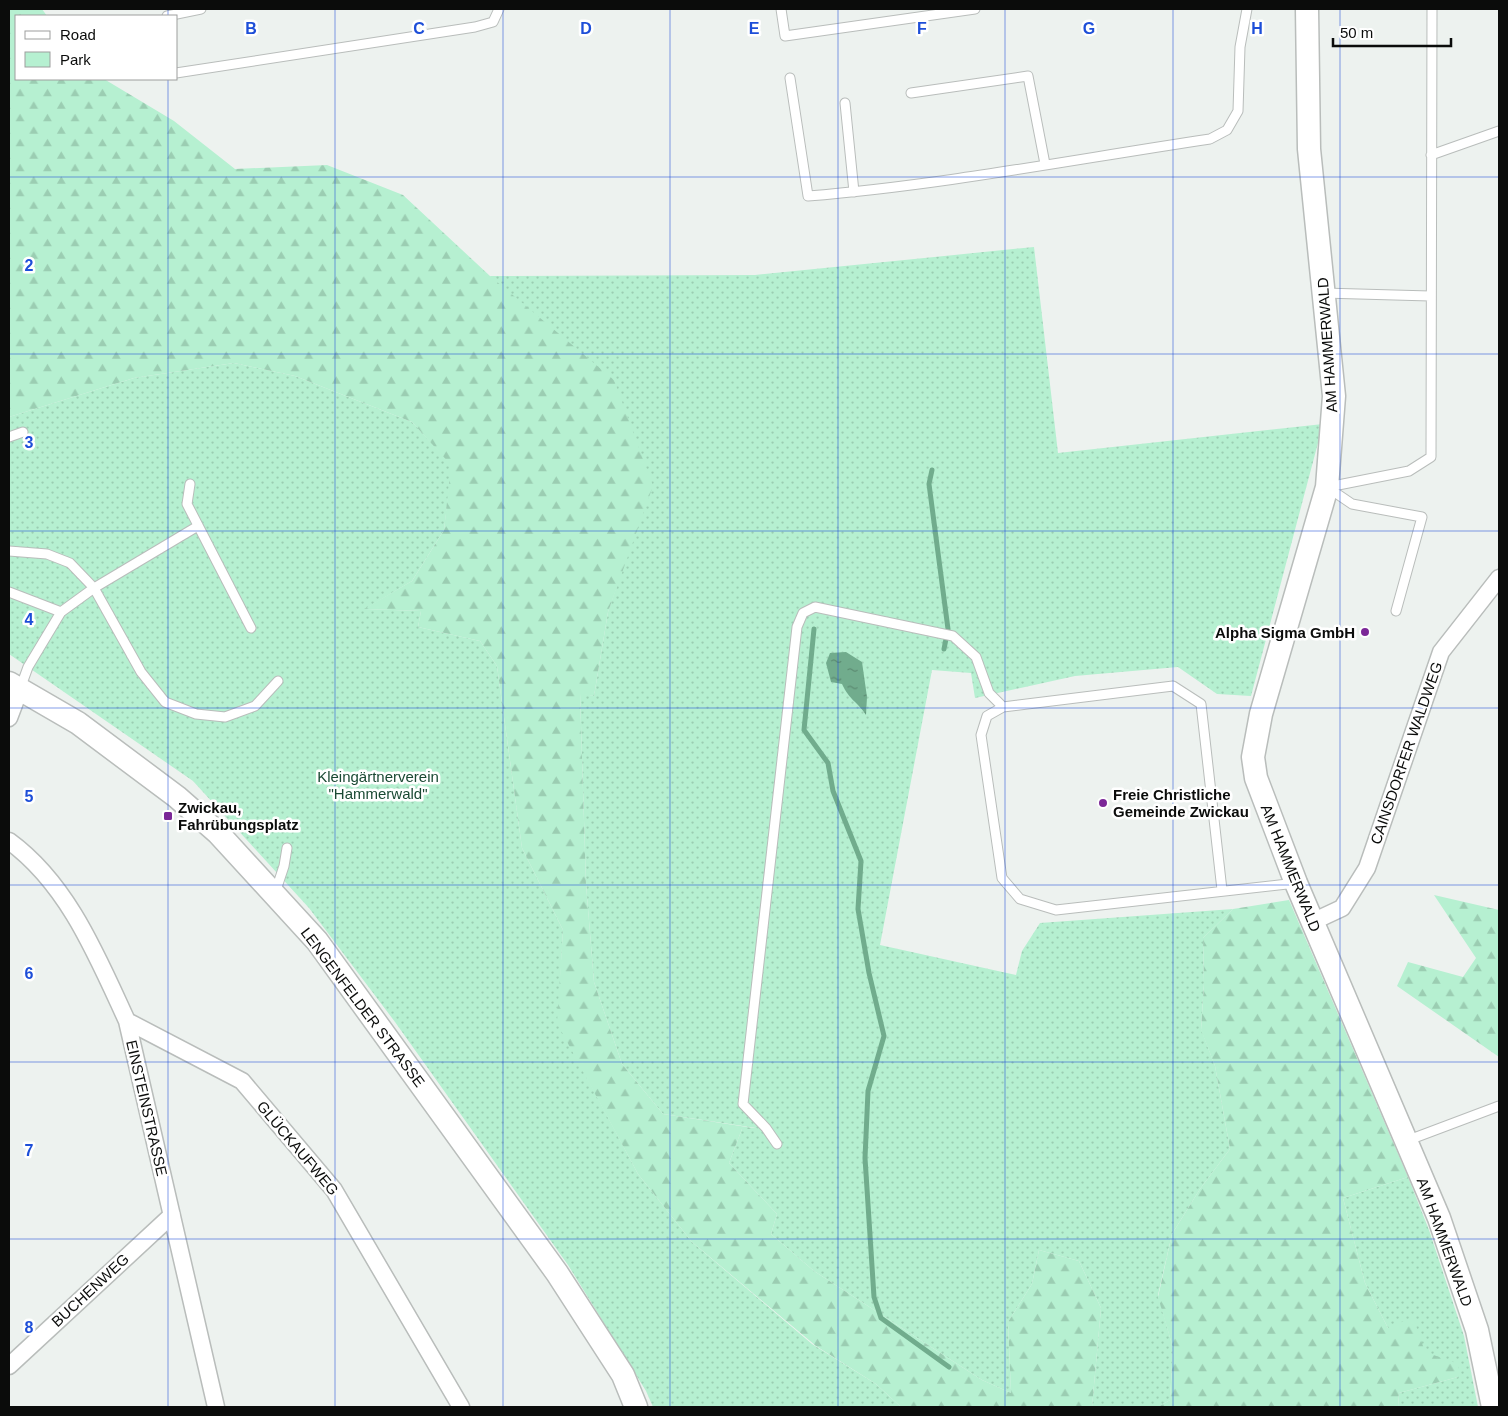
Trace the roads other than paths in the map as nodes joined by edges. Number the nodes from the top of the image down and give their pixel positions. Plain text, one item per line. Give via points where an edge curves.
1 (201, 9) edge
2 (500, 9) edge
3 (781, 9) edge
4 (975, 9) edge
5 (1247, 9) edge
6 (1307, 9) edge
7 (1432, 9) edge
8 (166, 13) edge
9 (178, 73) edge
10 (790, 78) dead end
11 (911, 93) dead end
12 (845, 103) dead end
13 (1499, 131) edge
14 (1431, 155) junction
15 (1045, 164) junction
16 (854, 192) junction
17 (1323, 293) junction
18 (1430, 296) junction
19 (23, 432) dead end
20 (9, 437) edge
21 (190, 484) dead end
22 (1327, 487) junction
23 (198, 526) junction
24 (9, 550) edge
25 (1499, 578) edge
26 (94, 588) junction
27 (9, 592) edge
28 (1396, 611) dead end
29 (61, 612) junction
30 (251, 628) dead end
31 (278, 681) dead end
32 (14, 686) edge
33 (1003, 707) junction
34 (9, 718) edge
35 (9, 841) edge
36 (287, 848) dead end
37 (1296, 883) junction
38 (1222, 890) junction
39 (275, 893) junction
40 (1312, 922) junction
41 (127, 1021) junction
42 (1499, 1106) edge
43 (1405, 1142) junction
44 (777, 1144) dead end
45 (172, 1214) junction
46 (9, 1366) edge
47 (216, 1407) edge
48 (461, 1407) edge
49 (636, 1407) edge
50 (1493, 1407) edge

1 - 8 lane
2 - 9 lane via 492,22 475,28
3 - 4 lane via 785,36
5 - 15 lane via 1240,46 1238,111 1227,130 1210,140
6 - 17 main road, AM HAMMERWALD via 1309,148
7 - 14 lane
10 - 16 lane via 808,196
11 - 15 lane via 1028,76
12 - 16 lane
13 - 14 lane
14 - 18 lane
15 - 16 lane
17 - 18 lane
17 - 22 main road, AM HAMMERWALD via 1334,396
18 - 22 lane via 1431,457 1409,471
19 - 20 lane
21 - 23 lane via 187,504
22 - 28 lane via 1352,504 1422,517
22 - 37 main road, AM HAMMERWALD via 1261,714 1253,757 1256,778
23 - 26 lane
23 - 30 lane
24 - 26 lane via 47,554 70,563
25 - 40 street, CAINSDORFER WALDWEG via 1440,652 1367,868 1342,908
26 - 29 lane
26 - 31 lane via 141,672 165,702 196,714 225,717 255,706
27 - 29 lane
29 - 32 lane
32 - 34 street
32 - 39 main road, LENGENFELDER STRASSE via 78,723 177,797 218,833
33 - 38 lane via 1173,686 1201,704
33 - 38 lane via 986,716 981,735 1002,878 1020,899 1056,910
33 - 44 lane via 989,693 976,658 953,636 815,607 803,613 797,627 743,1104
35 - 41 street, EINSTEINSTRASSE via 49,878 72,910
36 - 39 lane
37 - 38 lane
37 - 40 main road, AM HAMMERWALD
39 - 49 main road, LENGENFELDER STRASSE via 316,941 556,1272 623,1375
40 - 43 main road, AM HAMMERWALD
41 - 45 street, EINSTEINSTRASSE
41 - 48 street, GLÜCKAUFWEG via 242,1082 334,1190
42 - 43 lane
43 - 50 main road, AM HAMMERWALD via 1439,1218 1477,1330
45 - 46 street, BUCHENWEG
45 - 47 street, EINSTEINSTRASSE

